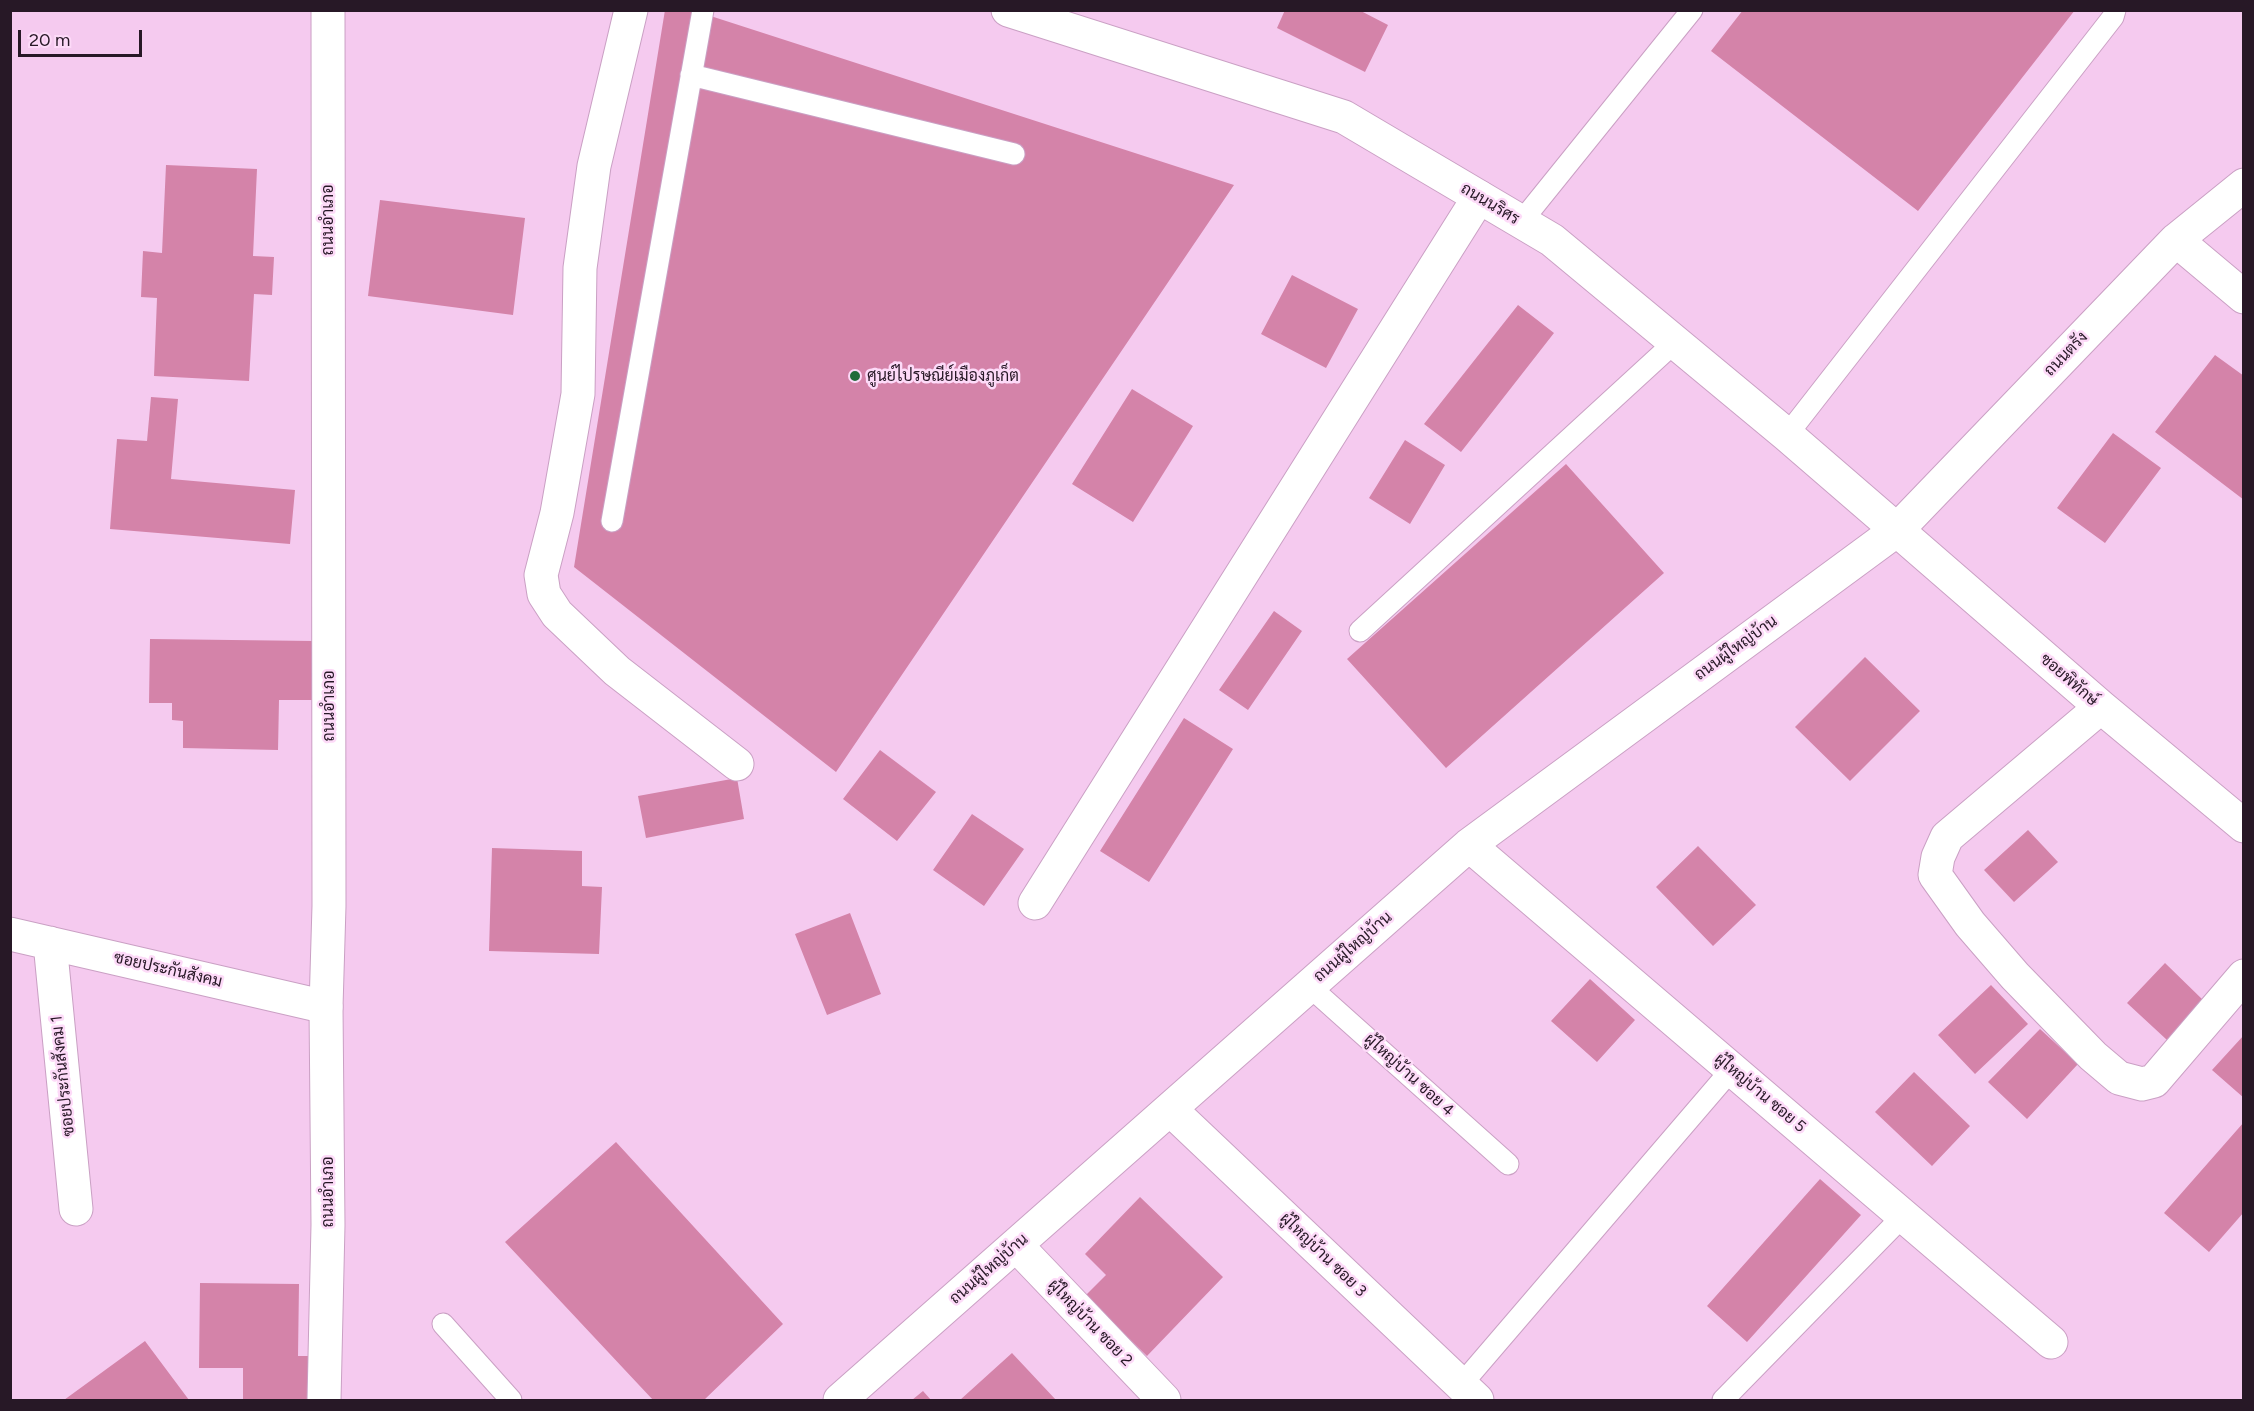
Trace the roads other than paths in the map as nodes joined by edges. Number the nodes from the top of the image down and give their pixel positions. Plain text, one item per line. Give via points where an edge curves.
1 (328, 10) edge
2 (631, 10) edge
3 (703, 10) edge
4 (1008, 10) edge
5 (1692, 10) edge
6 (2115, 10) edge
7 (1052, 17) edge
8 (691, 75) junction
9 (1014, 154) dead end
10 (2242, 189) edge
11 (1479, 197) junction
12 (1521, 222) junction
13 (2176, 240) junction
14 (2244, 297) edge
15 (1675, 342) junction
16 (1787, 435) junction
17 (612, 521) dead end
18 (1897, 530) junction
19 (1360, 631) dead end
20 (2101, 708) junction
21 (737, 764) dead end
22 (2244, 826) edge
23 (1469, 845) junction
24 (1035, 903) dead end
25 (10, 934) edge
26 (50, 943) junction
27 (2244, 976) edge
28 (1309, 986) junction
29 (326, 1007) junction
30 (1732, 1069) junction
31 (1170, 1109) junction
32 (1508, 1164) dead end
33 (76, 1209) dead end
34 (1904, 1215) junction
35 (1016, 1245) junction
36 (443, 1324) dead end
37 (2051, 1342) dead end
38 (1469, 1393) edge
39 (324, 1401) edge
40 (511, 1401) edge
41 (840, 1401) edge
42 (1164, 1401) edge
43 (1723, 1401) edge

1 - 29 street, ถนนอำเภอ
2 - 21 street via 594,166 580,268 578,394 557,513 541,574 544,594 557,614 617,671
3 - 8 lane
4 - 7 street, ถนนนริศร
5 - 12 lane
6 - 16 lane
7 - 11 street, ถนนนริศร via 1344,117
8 - 9 lane
8 - 17 lane
10 - 13 street, ถนนตรัง
11 - 12 street, ถนนนริศร
11 - 24 street
12 - 15 street, ถนนนริศร via 1552,240
13 - 14 street
13 - 18 street, ถนนตรัง
15 - 16 street, ถนนนริศร
15 - 19 lane
16 - 18 street, ถนนนริศร
18 - 20 street, ซอยพิทักษ์
18 - 23 street, ถนนผู้ใหญ่บ้าน
20 - 22 street, ซอยพิทักษ์
20 - 27 street via 1947,837 1935,875 2015,976 2119,1078 2142,1084 2154,1081
23 - 28 street, ถนนผู้ใหญ่บ้าน
23 - 30 street, ผู้ใหญ่บ้าน ซอย 5
25 - 26 street, ซอยประกันสังคม
26 - 29 street, ซอยประกันสังคม
26 - 33 street, ซอยประกันสังคม 1
28 - 31 street, ถนนผู้ใหญ่บ้าน
28 - 32 lane, ผู้ใหญ่บ้าน ซอย 4
29 - 39 street, ถนนอำเภอ via 328,1225
30 - 34 street, ผู้ใหญ่บ้าน ซอย 5
30 - 38 lane
31 - 35 street, ถนนผู้ใหญ่บ้าน
31 - 38 street, ผู้ใหญ่บ้าน ซอย 3
34 - 37 street, ผู้ใหญ่บ้าน ซอย 5
34 - 43 lane
35 - 41 street, ถนนผู้ใหญ่บ้าน
35 - 42 street, ผู้ใหญ่บ้าน ซอย 2
36 - 40 lane

